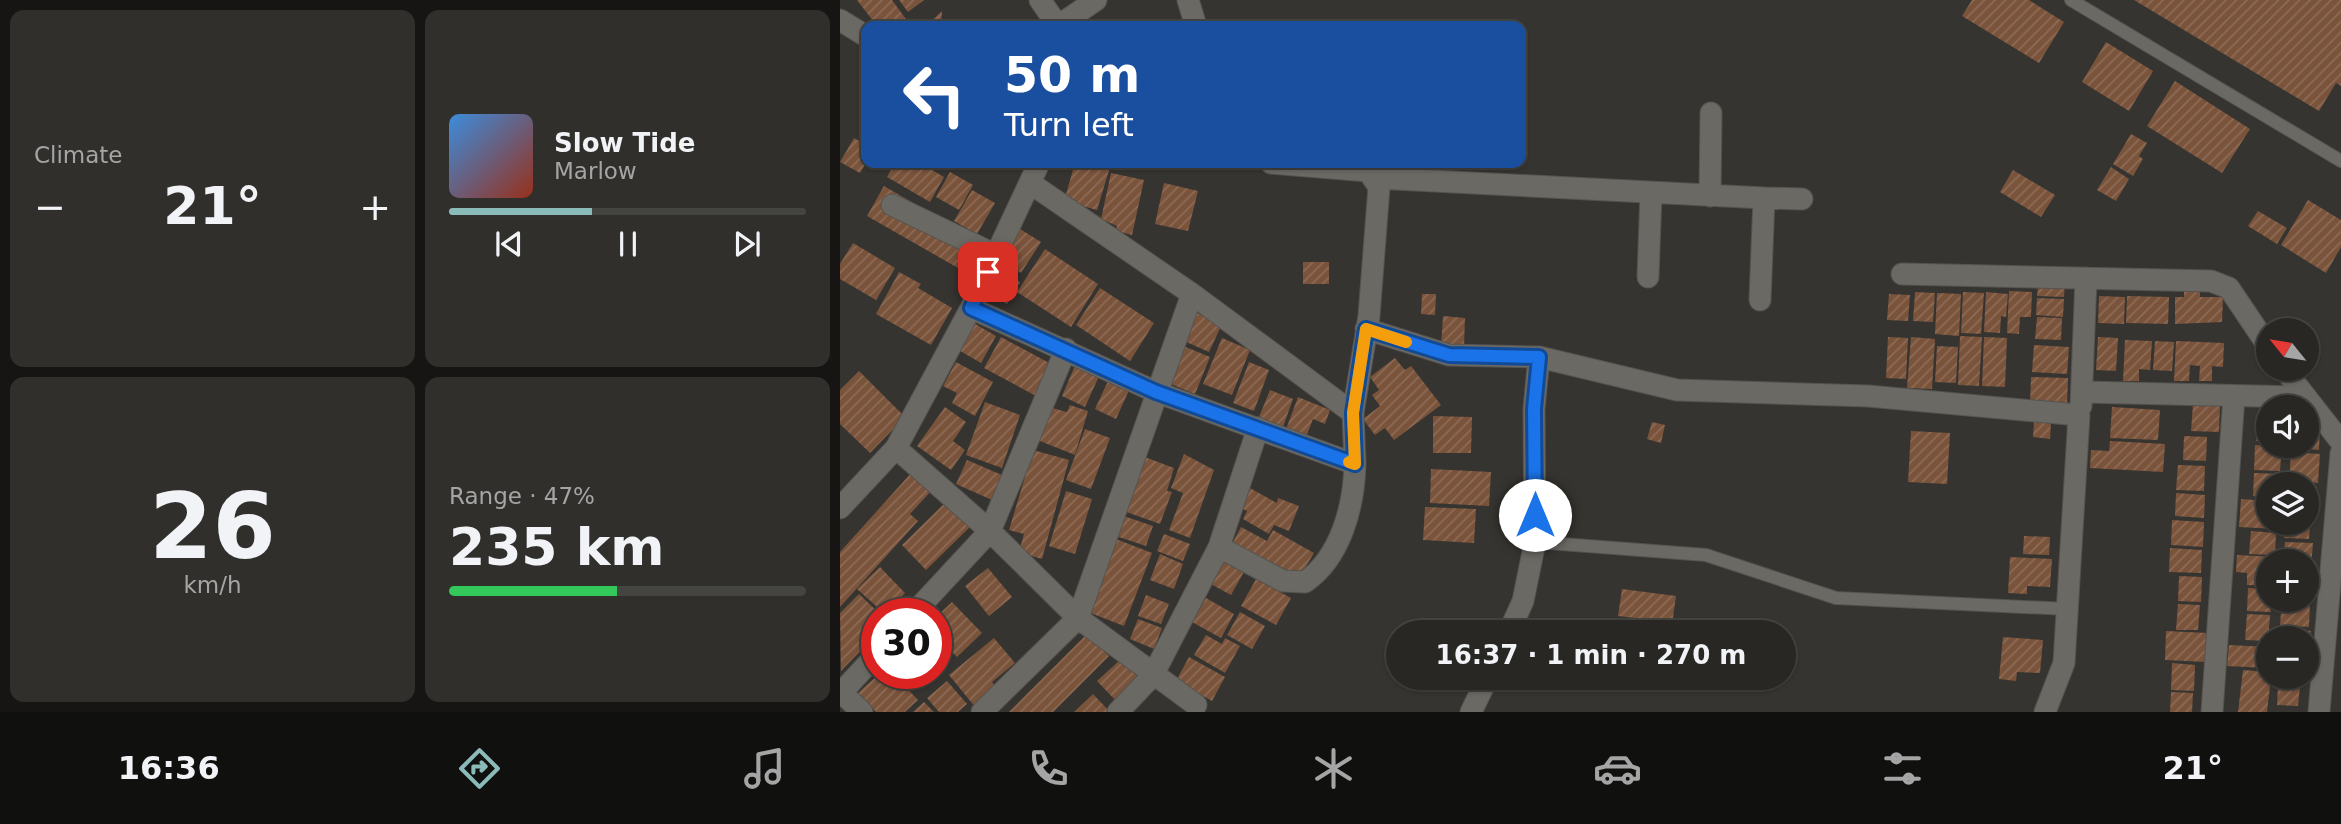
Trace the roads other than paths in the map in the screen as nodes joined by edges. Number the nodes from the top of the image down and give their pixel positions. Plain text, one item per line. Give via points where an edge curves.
1 (1040, 0) edge
2 (1096, 0) edge
3 (1188, 0) edge
4 (2071, 0) edge
5 (1083, 19) edge
6 (840, 20) edge
7 (1055, 21) edge
8 (1194, 21) edge
9 (861, 33) edge
10 (1711, 113) dead end
11 (2341, 161) edge
12 (1037, 168) edge
13 (1332, 168) edge
14 (1376, 178) junction
15 (1030, 183) junction
16 (1651, 193) junction
17 (1710, 196) junction
18 (1765, 198) junction
19 (1802, 199) dead end
20 (892, 205) dead end
21 (996, 255) junction
22 (1902, 274) dead end
23 (1648, 277) dead end
24 (2086, 278) junction
25 (1192, 294) junction
26 (1760, 300) dead end
27 (971, 308) junction
28 (2256, 328) edge
29 (1366, 329) junction
30 (1066, 349) junction
31 (1539, 357) junction
32 (2083, 391) junction
33 (1156, 392) junction
34 (2234, 396) junction
35 (2256, 396) edge
36 (1353, 413) junction
37 (2079, 415) junction
38 (2319, 416) edge
39 (1258, 428) junction
40 (2341, 442) edge
41 (896, 448) junction
42 (2341, 453) edge
43 (1355, 464) junction
44 (840, 508) edge
45 (990, 531) junction
46 (1535, 542) junction
47 (1219, 547) junction
48 (928, 598) edge
49 (2068, 609) junction
50 (1078, 618) junction
51 (1514, 620) edge
52 (861, 671) edge
53 (1153, 676) junction
54 (1482, 690) edge
55 (841, 693) edge
56 (1196, 705) dead end
57 (862, 712) edge
58 (982, 712) edge
59 (1118, 712) edge
60 (1471, 712) edge
61 (2046, 712) edge
62 (2212, 712) edge
63 (2319, 712) edge

1 - 7 street
2 - 5 street
3 - 8 street
4 - 11 lane
6 - 9 street
10 - 17 street
12 - 15 street
13 - 14 street via 1368,171
14 - 16 street
14 - 29 street via 1379,187
15 - 21 street
15 - 25 street
16 - 17 street
16 - 23 street
17 - 18 street
18 - 19 street
18 - 26 street
20 - 21 street
21 - 27 street
22 - 24 street
24 - 28 street via 2211,281 2229,288
24 - 32 street
25 - 33 street
25 - 36 street
27 - 30 street
27 - 41 street
29 - 31 street via 1449,355
29 - 36 street
30 - 33 street
30 - 45 street
31 - 37 street via 1677,390 1868,396
31 - 46 street via 1534,409
32 - 34 street
32 - 37 street
33 - 39 street
33 - 50 street
34 - 35 street
34 - 62 street
36 - 43 street
37 - 49 street
38 - 40 street
39 - 43 street
39 - 47 street
41 - 44 street
41 - 45 street
42 - 63 street
43 - 47 street via 1350,512 1325,559 1305,582 1283,581
45 - 48 street
45 - 50 street
46 - 49 lane via 1706,555 1836,598
46 - 51 street via 1524,601
47 - 53 street
49 - 61 street via 2064,663
50 - 53 street
50 - 58 street
52 - 55 street
53 - 56 street
53 - 59 street
54 - 60 street
55 - 57 street

